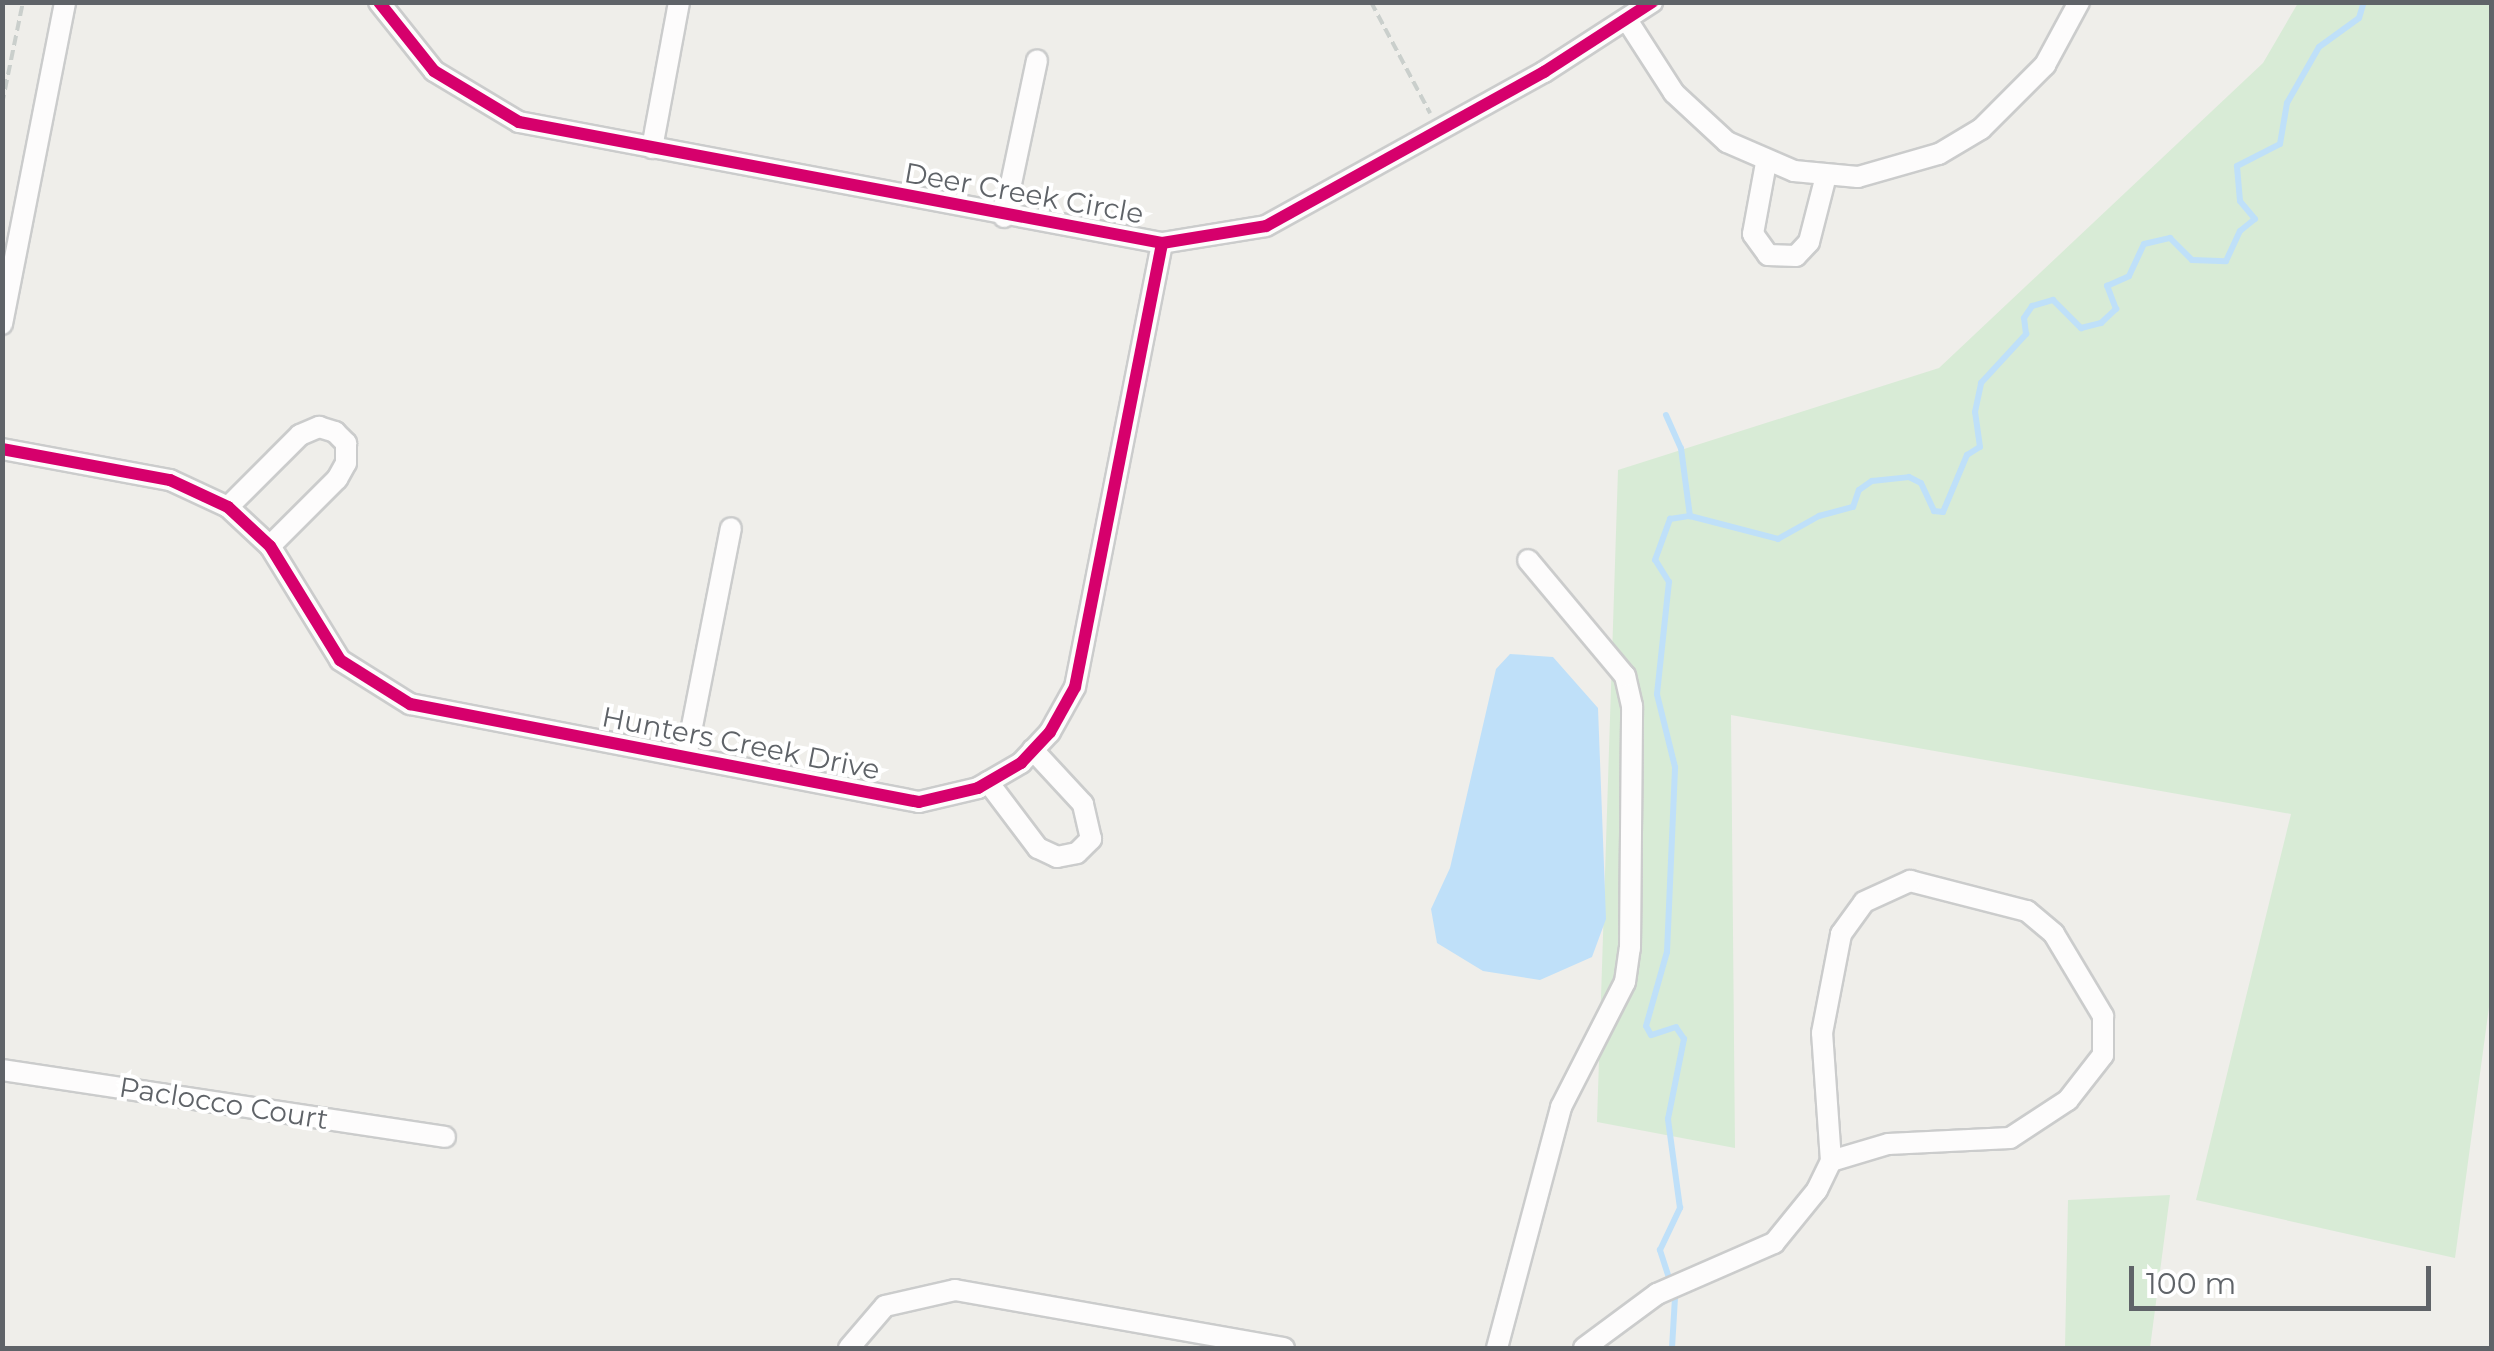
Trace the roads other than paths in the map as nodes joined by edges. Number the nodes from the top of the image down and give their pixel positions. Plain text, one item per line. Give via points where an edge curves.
1 (65, 2) edge
2 (379, 2) edge
3 (680, 2) edge
4 (1652, 2) edge
5 (2079, 2) edge
6 (1627, 20) junction
7 (1037, 60) dead end
8 (652, 148) junction
9 (1766, 162) junction
10 (1826, 176) junction
11 (1004, 216) junction
12 (1162, 243) junction
13 (2, 324) edge
14 (2, 449) edge
15 (228, 507) junction
16 (731, 528) dead end
17 (270, 546) junction
18 (1528, 560) dead end
19 (1034, 750) junction
20 (686, 758) junction
21 (988, 782) junction
22 (2, 1070) edge
23 (445, 1137) dead end
24 (1831, 1161) junction
25 (849, 1348) edge
26 (1284, 1348) edge
27 (1497, 1348) edge
28 (1584, 1348) edge

1 - 13 street
2 - 8 street, Deer Creek Circle via 416,54 478,102 556,132
3 - 8 street
4 - 6 street, Deer Creek Circle
5 - 10 street via 2045,64 1981,128 1901,168
6 - 9 street via 1689,110 1726,142
6 - 12 street, Deer Creek Circle via 1266,226
7 - 11 street
8 - 11 street, Deer Creek Circle
9 - 10 street
9 - 10 street via 1752,234 1768,254 1796,256 1809,242
11 - 12 street, Deer Creek Circle
12 - 19 street, Hunters Creek Drive via 1086,653 1075,687
14 - 15 street, Hunters Creek Drive via 170,480
15 - 17 street, Hunters Creek Drive
15 - 17 street via 300,435 319,427 346,443 338,479
16 - 20 street
17 - 20 street, Hunters Creek Drive via 327,645 386,694 435,712
18 - 27 street via 1625,676 1632,706 1630,948 1625,982 1561,1107
19 - 21 street, Hunters Creek Drive
19 - 21 street via 1082,804 1091,838 1077,853 1057,857 1038,848
20 - 21 street, Hunters Creek Drive via 919,802
22 - 23 street, Paclocco Court
24 - 24 street via 1888,1144 2010,1138 2068,1100 2103,1055 2106,1034 2094,997 2054,934 2026,911 1931,882 1893,886 1864,902 1841,934 1827,996 1823,1096
24 - 28 street via 1817,1190 1774,1242 1657,1294
25 - 26 street via 885,1306 955,1290

